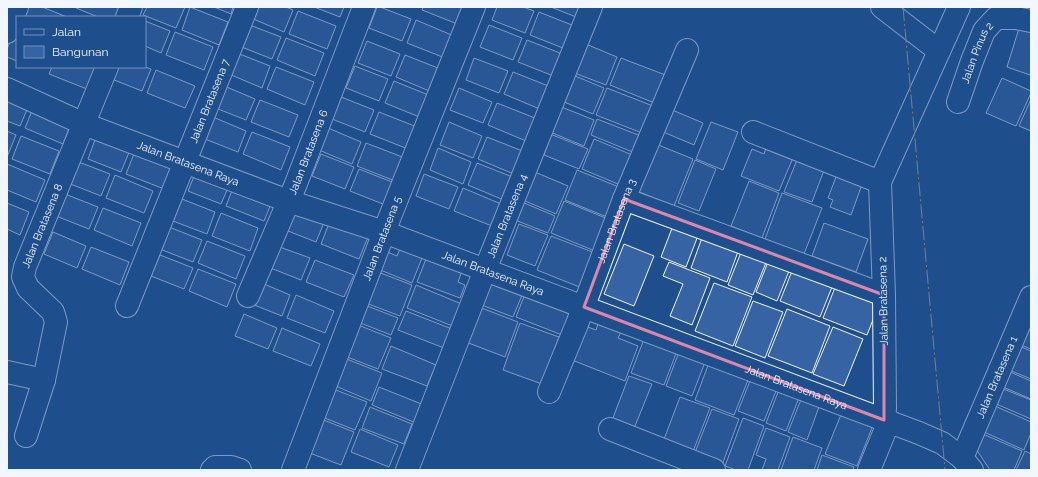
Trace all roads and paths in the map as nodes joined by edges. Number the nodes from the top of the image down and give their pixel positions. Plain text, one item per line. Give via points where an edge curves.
1 (17, 7) edge
2 (247, 7) edge
3 (364, 7) edge
4 (474, 7) edge
5 (591, 7) edge
6 (882, 7) edge
7 (959, 7) edge
8 (1031, 22) edge
9 (7, 32) edge
10 (687, 50) dead end
11 (939, 51) junction
12 (107, 68) edge
13 (7, 89) edge
14 (958, 102) dead end
15 (84, 124) junction
16 (753, 132) dead end
17 (185, 161) junction
18 (880, 182) junction
19 (624, 199) junction
20 (288, 201) junction
21 (384, 232) junction
22 (485, 270) junction
23 (884, 295) junction
24 (248, 296) dead end
25 (1031, 297) edge
26 (127, 306) dead end
27 (584, 307) junction
28 (7, 372) edge
29 (44, 380) junction
30 (549, 392) dead end
31 (886, 420) junction
32 (610, 429) dead end
33 (26, 436) dead end
34 (967, 464) edge
35 (212, 470) edge
36 (240, 470) edge
37 (292, 470) edge
38 (407, 470) edge
39 (714, 470) edge
40 (869, 470) edge

1 - 9 street
2 - 17 street, Jalan Bratasena 7
3 - 20 street, Jalan Bratasena 6
4 - 21 street, Jalan Bratasena 5
5 - 22 street, Jalan Bratasena 4
6 - 11 street
7 - 11 street
8 - 14 street, Jalan Pinus 2 via 1016,18 996,18 984,31
10 - 19 street, Jalan Bratasena 3
11 - 18 street
12 - 15 street, Jalan Bratasena 8
13 - 15 street, Jalan Bratasena Raya
15 - 17 street, Jalan Bratasena Raya
15 - 29 street, Jalan Bratasena 8 via 23,277 28,288 53,312 56,322
16 - 18 street
17 - 20 street, Jalan Bratasena Raya
17 - 26 street, Jalan Bratasena 7
18 - 23 street, Jalan Bratasena 2
19 - 23 street
19 - 27 street, Jalan Bratasena 3
20 - 21 street, Jalan Bratasena Raya
20 - 24 street, Jalan Bratasena 6
21 - 22 street, Jalan Bratasena Raya
21 - 37 street, Jalan Bratasena 5
22 - 27 street, Jalan Bratasena Raya
22 - 38 street, Jalan Bratasena 4
23 - 31 street, Jalan Bratasena 2
25 - 34 street, Jalan Bratasena 1
27 - 30 street, Jalan Bratasena 3
27 - 31 street, Jalan Bratasena Raya
28 - 29 street
29 - 33 street, Jalan Bratasena 8
31 - 34 street, Jalan Bratasena Raya via 942,443
31 - 40 street, Jalan Bratasena 2
32 - 39 street
35 - 36 street via 215,467 231,467

